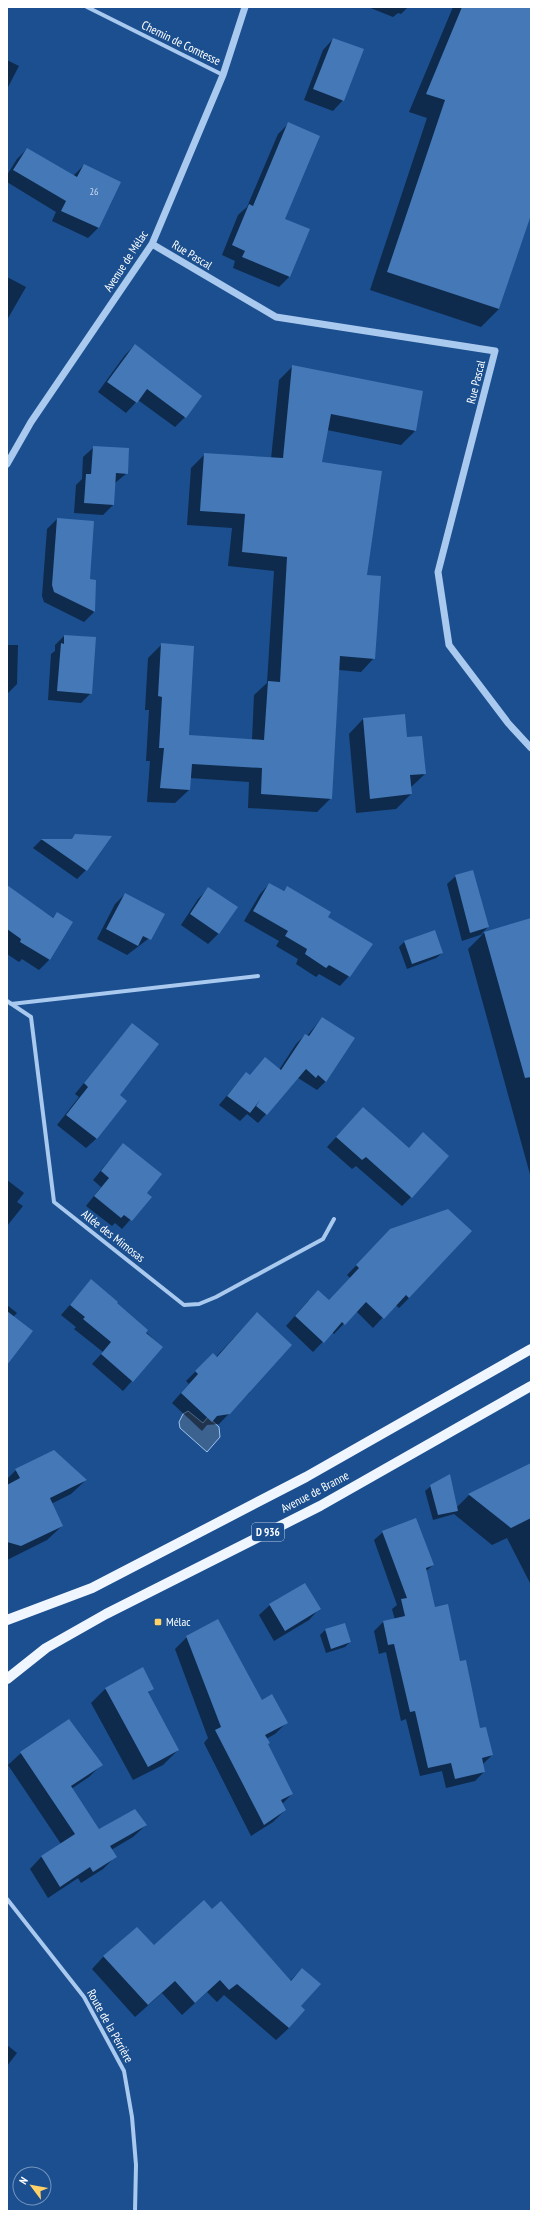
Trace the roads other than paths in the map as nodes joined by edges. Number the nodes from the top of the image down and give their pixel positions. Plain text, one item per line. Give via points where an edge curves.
1 (87, 7) edge
2 (245, 7) edge
3 (223, 75) junction
4 (152, 244) junction
5 (7, 464) edge
6 (531, 748) edge
7 (258, 976) dead end
8 (9, 1003) edge
9 (334, 1219) dead end
10 (531, 1349) edge
11 (531, 1386) edge
12 (7, 1620) edge
13 (7, 1679) edge
14 (7, 1900) edge
15 (135, 2211) edge

1 - 3 street, Chemin de Comtesse
2 - 3 street, Avenue de Mélac
3 - 4 street, Avenue de Mélac
4 - 5 street, Avenue de Mélac via 31,422
4 - 6 street, Rue Pascal via 276,317 494,351 438,572 449,645 508,723
7 - 8 street, Allée des Mimosas
8 - 9 street, Allée des Mimosas via 31,1017 54,1202 184,1305 199,1304 216,1297 323,1239
10 - 12 main road, Avenue de Branne / D 936 via 306,1477 92,1588
11 - 13 main road, Avenue de Branne / D 936 via 320,1506 99,1618 46,1648
14 - 15 street, Route de la Pérrière via 84,1998 124,2071 132,2116 136,2166

